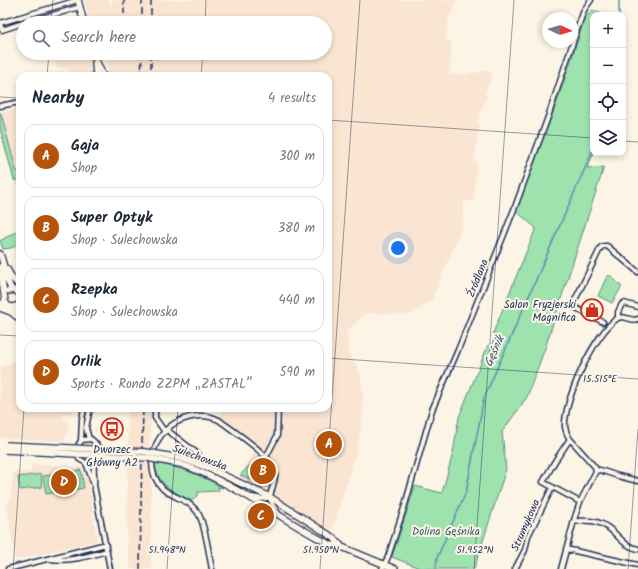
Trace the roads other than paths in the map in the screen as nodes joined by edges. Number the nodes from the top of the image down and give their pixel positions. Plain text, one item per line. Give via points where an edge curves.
1 (78, 0) edge
2 (591, 0) edge
3 (80, 7) junction
4 (26, 16) edge
5 (48, 16) edge
6 (82, 16) edge
7 (16, 19) edge
8 (0, 24) edge
9 (16, 26) edge
10 (94, 60) edge
11 (96, 60) edge
12 (96, 72) edge
13 (101, 72) edge
14 (16, 103) edge
15 (0, 106) edge
16 (0, 254) edge
17 (2, 265) edge
18 (638, 272) edge
19 (16, 282) edge
20 (12, 290) junction
21 (16, 291) edge
22 (2, 296) edge
23 (0, 303) edge
24 (9, 306) junction
25 (16, 306) edge
26 (638, 307) edge
27 (0, 308) edge
28 (16, 310) edge
29 (16, 316) edge
30 (618, 318) junction
31 (638, 319) edge
32 (603, 322) dead end
33 (83, 412) edge
34 (89, 412) edge
35 (155, 412) edge
36 (278, 412) edge
37 (166, 431) junction
38 (89, 439) junction
39 (570, 439) junction
40 (81, 441) junction
41 (3, 447) edge
42 (198, 454) dead end
43 (266, 457) junction
44 (180, 461) junction
45 (94, 462) junction
46 (86, 463) junction
47 (596, 471) junction
48 (638, 481) edge
49 (94, 485) junction
50 (552, 488) junction
51 (246, 495) junction
52 (270, 497) junction
53 (580, 502) junction
54 (280, 515) junction
55 (573, 522) junction
56 (106, 544) junction
57 (342, 547) junction
58 (566, 549) junction
59 (638, 549) edge
60 (107, 551) junction
61 (49, 559) junction
62 (638, 565) edge
63 (383, 567) edge
64 (8, 569) edge
65 (110, 569) edge
66 (212, 569) edge
67 (395, 569) edge
68 (515, 569) edge
69 (561, 569) edge

1 - 3 street
1 - 4 street
2 - 63 street, Źródlana via 578,27 514,207 432,410 405,505
3 - 5 street
3 - 6 street
7 - 8 street
8 - 9 street via 2,30
10 - 12 street
11 - 13 street
14 - 15 street
16 - 17 street
17 - 19 street
17 - 20 street
17 - 22 street
18 - 32 street via 607,246 601,247 573,304
20 - 21 street
20 - 22 street
22 - 24 street
23 - 24 street
24 - 25 street
24 - 28 street
26 - 30 street via 623,303
27 - 29 street
30 - 31 street via 622,316
30 - 39 street via 601,335 573,388 565,424
33 - 40 street
34 - 38 street via 86,428
35 - 37 street via 155,418
36 - 43 street via 276,436
37 - 42 street
37 - 43 street, Sulechowska via 187,418 213,417
37 - 66 street via 154,451 154,473 165,490 188,503 199,513
38 - 40 street
38 - 45 street via 98,448
39 - 47 street
39 - 50 street via 543,482
40 - 46 street via 77,455
41 - 44 street, Sulechowska, bridge via 146,452
43 - 52 street, Sulechowska via 275,473
44 - 51 street, Sulechowska
44 - 52 street, Sulechowska via 208,468
45 - 46 street
45 - 49 street
46 - 49 street
47 - 48 street
47 - 53 street
49 - 56 street
50 - 53 street
50 - 68 street, Strumykowa
51 - 52 street, Sulechowska via 264,499
51 - 54 street, Sulechowska
52 - 54 street
52 - 57 street, Sulechowska via 334,538
53 - 55 street
54 - 57 street, Sulechowska via 331,545
55 - 58 street
55 - 59 street via 587,520 606,526 629,547
56 - 60 street
56 - 61 street
57 - 63 street, Sulechowska
58 - 62 street
58 - 69 street
60 - 61 street via 73,559
60 - 65 street
61 - 64 street
63 - 67 street, Sulechowska

